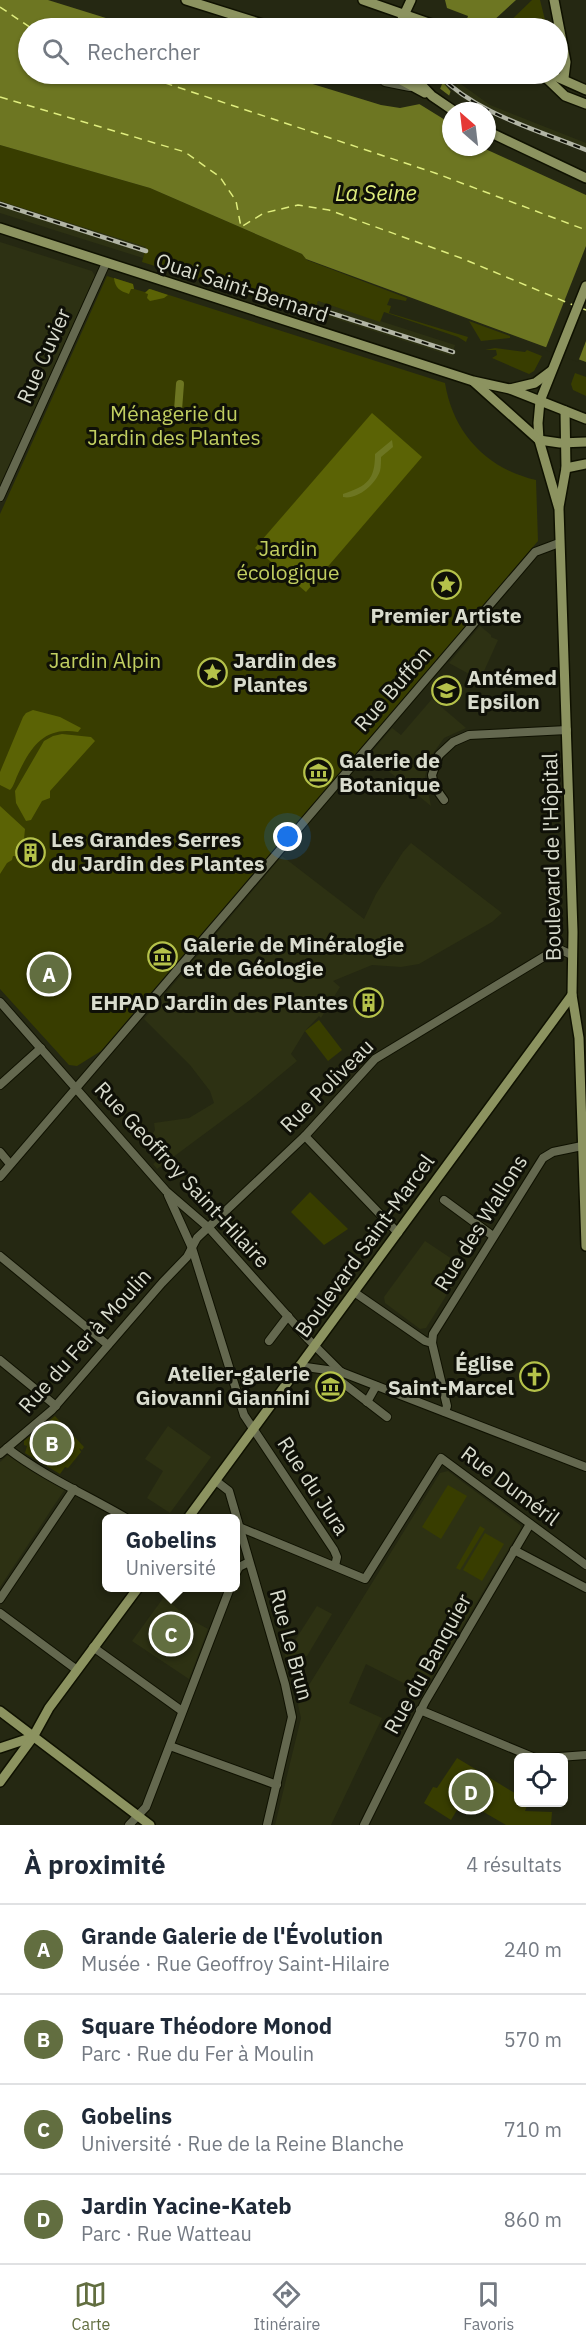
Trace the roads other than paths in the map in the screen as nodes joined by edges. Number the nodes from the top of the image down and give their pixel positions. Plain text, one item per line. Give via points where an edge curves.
1 (186, 0) edge
2 (363, 0) edge
3 (411, 0) edge
4 (554, 0) edge
5 (406, 14) junction
6 (243, 18) edge
7 (404, 18) edge
8 (416, 18) edge
9 (557, 18) edge
10 (568, 82) edge
11 (413, 84) edge
12 (552, 84) edge
13 (417, 85) joint
14 (586, 90) edge
15 (442, 102) edge
16 (586, 104) edge
17 (496, 135) edge
18 (586, 178) edge
19 (0, 228) edge
20 (106, 262) junction
21 (586, 286) edge
22 (553, 369) junction
23 (473, 381) junction
24 (510, 389) junction
25 (540, 401) junction
26 (565, 411) junction
27 (586, 419) edge
28 (539, 440) junction
29 (566, 442) junction
30 (586, 442) edge
31 (586, 464) edge
32 (566, 468) junction
33 (0, 497) edge
34 (559, 509) junction
35 (559, 543) junction
36 (567, 730) junction
37 (444, 800) dead end
38 (572, 955) junction
39 (572, 995) junction
40 (0, 1002) edge
41 (41, 1048) junction
42 (0, 1085) edge
43 (76, 1088) junction
44 (305, 1136) junction
45 (582, 1146) junction
46 (0, 1152) edge
47 (10, 1164) junction
48 (0, 1177) edge
49 (166, 1191) junction
50 (444, 1200) dead end
51 (209, 1228) junction
52 (398, 1233) junction
53 (493, 1236) junction
54 (586, 1246) edge
55 (192, 1248) junction
56 (0, 1256) edge
57 (354, 1292) junction
58 (288, 1316) junction
59 (269, 1341) dead end
60 (432, 1343) junction
61 (108, 1345) junction
62 (315, 1346) junction
63 (0, 1360) edge
64 (299, 1366) junction
65 (341, 1372) junction
66 (376, 1386) junction
67 (368, 1402) junction
68 (56, 1406) junction
69 (445, 1412) junction
70 (387, 1417) dead end
71 (253, 1429) junction
72 (3, 1451) edge
73 (586, 1467) edge
74 (216, 1481) junction
75 (74, 1489) junction
76 (119, 1514) edge
77 (191, 1514) edge
78 (235, 1514) edge
79 (530, 1524) junction
80 (240, 1527) edge
81 (240, 1530) edge
82 (514, 1550) junction
83 (249, 1562) junction
84 (586, 1565) edge
85 (240, 1566) edge
86 (335, 1566) junction
87 (586, 1588) edge
88 (134, 1592) edge
89 (228, 1592) edge
90 (0, 1599) edge
91 (0, 1613) edge
92 (93, 1647) junction
93 (77, 1670) junction
94 (420, 1710) junction
95 (0, 1711) edge
96 (182, 1711) junction
97 (33, 1737) junction
98 (170, 1746) junction
99 (0, 1748) edge
100 (523, 1753) edge
101 (586, 1755) edge
102 (568, 1756) edge
103 (0, 1782) edge
104 (277, 1785) junction
105 (138, 1816) junction
106 (129, 1825) edge
107 (150, 1825) edge
108 (267, 1825) edge
109 (364, 1825) edge

1 - 6 main road
2 - 5 main road
3 - 5 main road
4 - 9 main road
5 - 7 main road
5 - 8 main road
10 - 14 main road
11 - 13 main road
12 - 16 main road via 564,96
13 - 15 main road
17 - 18 main road
19 - 20 main road, Quai Saint-Bernard
20 - 23 main road, Quai Saint-Bernard
20 - 33 street, Rue Cuvier
21 - 22 main road, Boulevard de l'Hôpital
22 - 24 main road via 536,383
22 - 25 main road, Boulevard de l'Hôpital
23 - 24 main road, Quai Saint-Bernard
23 - 28 main road, Quai Saint-Bernard
24 - 25 main road, Quai Saint-Bernard
25 - 26 main road, Quai Saint-Bernard
25 - 28 main road, Boulevard de l'Hôpital
26 - 27 main road, Quai Saint-Bernard
26 - 29 main road
28 - 29 main road
28 - 34 main road, Boulevard de l'Hôpital
29 - 30 main road
29 - 32 main road
31 - 32 main road
32 - 34 main road
34 - 35 main road, Boulevard de l'Hôpital
35 - 36 main road, Boulevard de l'Hôpital
35 - 43 street, Rue Buffon via 535,552
36 - 37 street via 469,735 453,742 440,755 432,775
36 - 38 main road, Boulevard de l'Hôpital
38 - 39 main road, Boulevard de l'Hôpital
38 - 44 street, Rue Poliveau via 555,950 395,1045 358,1076
39 - 45 main road, Boulevard de l'Hôpital via 579,1038
39 - 52 main road, Boulevard Saint-Marcel
40 - 41 street, Rue Geoffroy Saint-Hilaire
41 - 42 street
41 - 43 street, Rue Geoffroy Saint-Hilaire
43 - 47 street, Rue Buffon
43 - 49 street, Rue Geoffroy Saint-Hilaire
44 - 51 street, Rue Poliveau
44 - 52 street
45 - 53 street, Rue des Wallons via 543,1158
45 - 54 main road, Boulevard de l'Hôpital
46 - 47 street
47 - 48 street, Rue Buffon
49 - 51 street, Rue Geoffroy Saint-Hilaire
49 - 55 street, Rue du Jura
50 - 53 street
51 - 55 street, Rue Poliveau
51 - 58 street, Rue Geoffroy Saint-Hilaire
52 - 57 main road, Boulevard Saint-Marcel
53 - 60 street, Rue des Wallons via 433,1334
55 - 61 street, Rue du Fer à Moulin
55 - 71 street, Rue du Jura via 244,1414
56 - 61 street
57 - 60 street
57 - 62 main road, Boulevard Saint-Marcel
58 - 59 street
58 - 62 street, Rue Geoffroy Saint-Hilaire
60 - 69 street via 447,1406
61 - 68 street, Rue du Fer à Moulin
62 - 64 main road, Boulevard Saint-Marcel
62 - 65 street, Rue Geoffroy Saint-Hilaire
63 - 68 street
64 - 65 street
64 - 71 main road, Boulevard Saint-Marcel
65 - 66 street
65 - 67 street via 339,1380
66 - 67 street
66 - 69 street
67 - 70 street
68 - 72 street, Rue du Fer à Moulin
69 - 73 street
71 - 74 main road, Boulevard Saint-Marcel
71 - 86 street, Rue du Jura via 334,1550
72 - 75 street
74 - 77 main road, Boulevard Saint-Marcel
74 - 78 street, Rue Le Brun via 229,1491
75 - 76 street
75 - 90 street
79 - 82 street, Rue du Banquier
79 - 84 street, Rue Duméril
79 - 86 street, Rue Duméril via 441,1458 365,1580
80 - 86 street
81 - 83 street, Rue Le Brun
82 - 87 street
82 - 94 street, Rue du Banquier
83 - 85 street
83 - 104 street, Rue Le Brun via 292,1717
88 - 92 main road
89 - 96 street
91 - 93 street
92 - 93 main road
92 - 96 street
93 - 97 main road
94 - 100 street
94 - 109 street, Rue du Banquier
95 - 97 main road
96 - 98 street
97 - 99 main road
97 - 103 main road
97 - 105 main road
98 - 104 street
98 - 105 street via 146,1807
101 - 102 street
104 - 108 street, Rue Le Brun
105 - 106 street
105 - 107 main road

